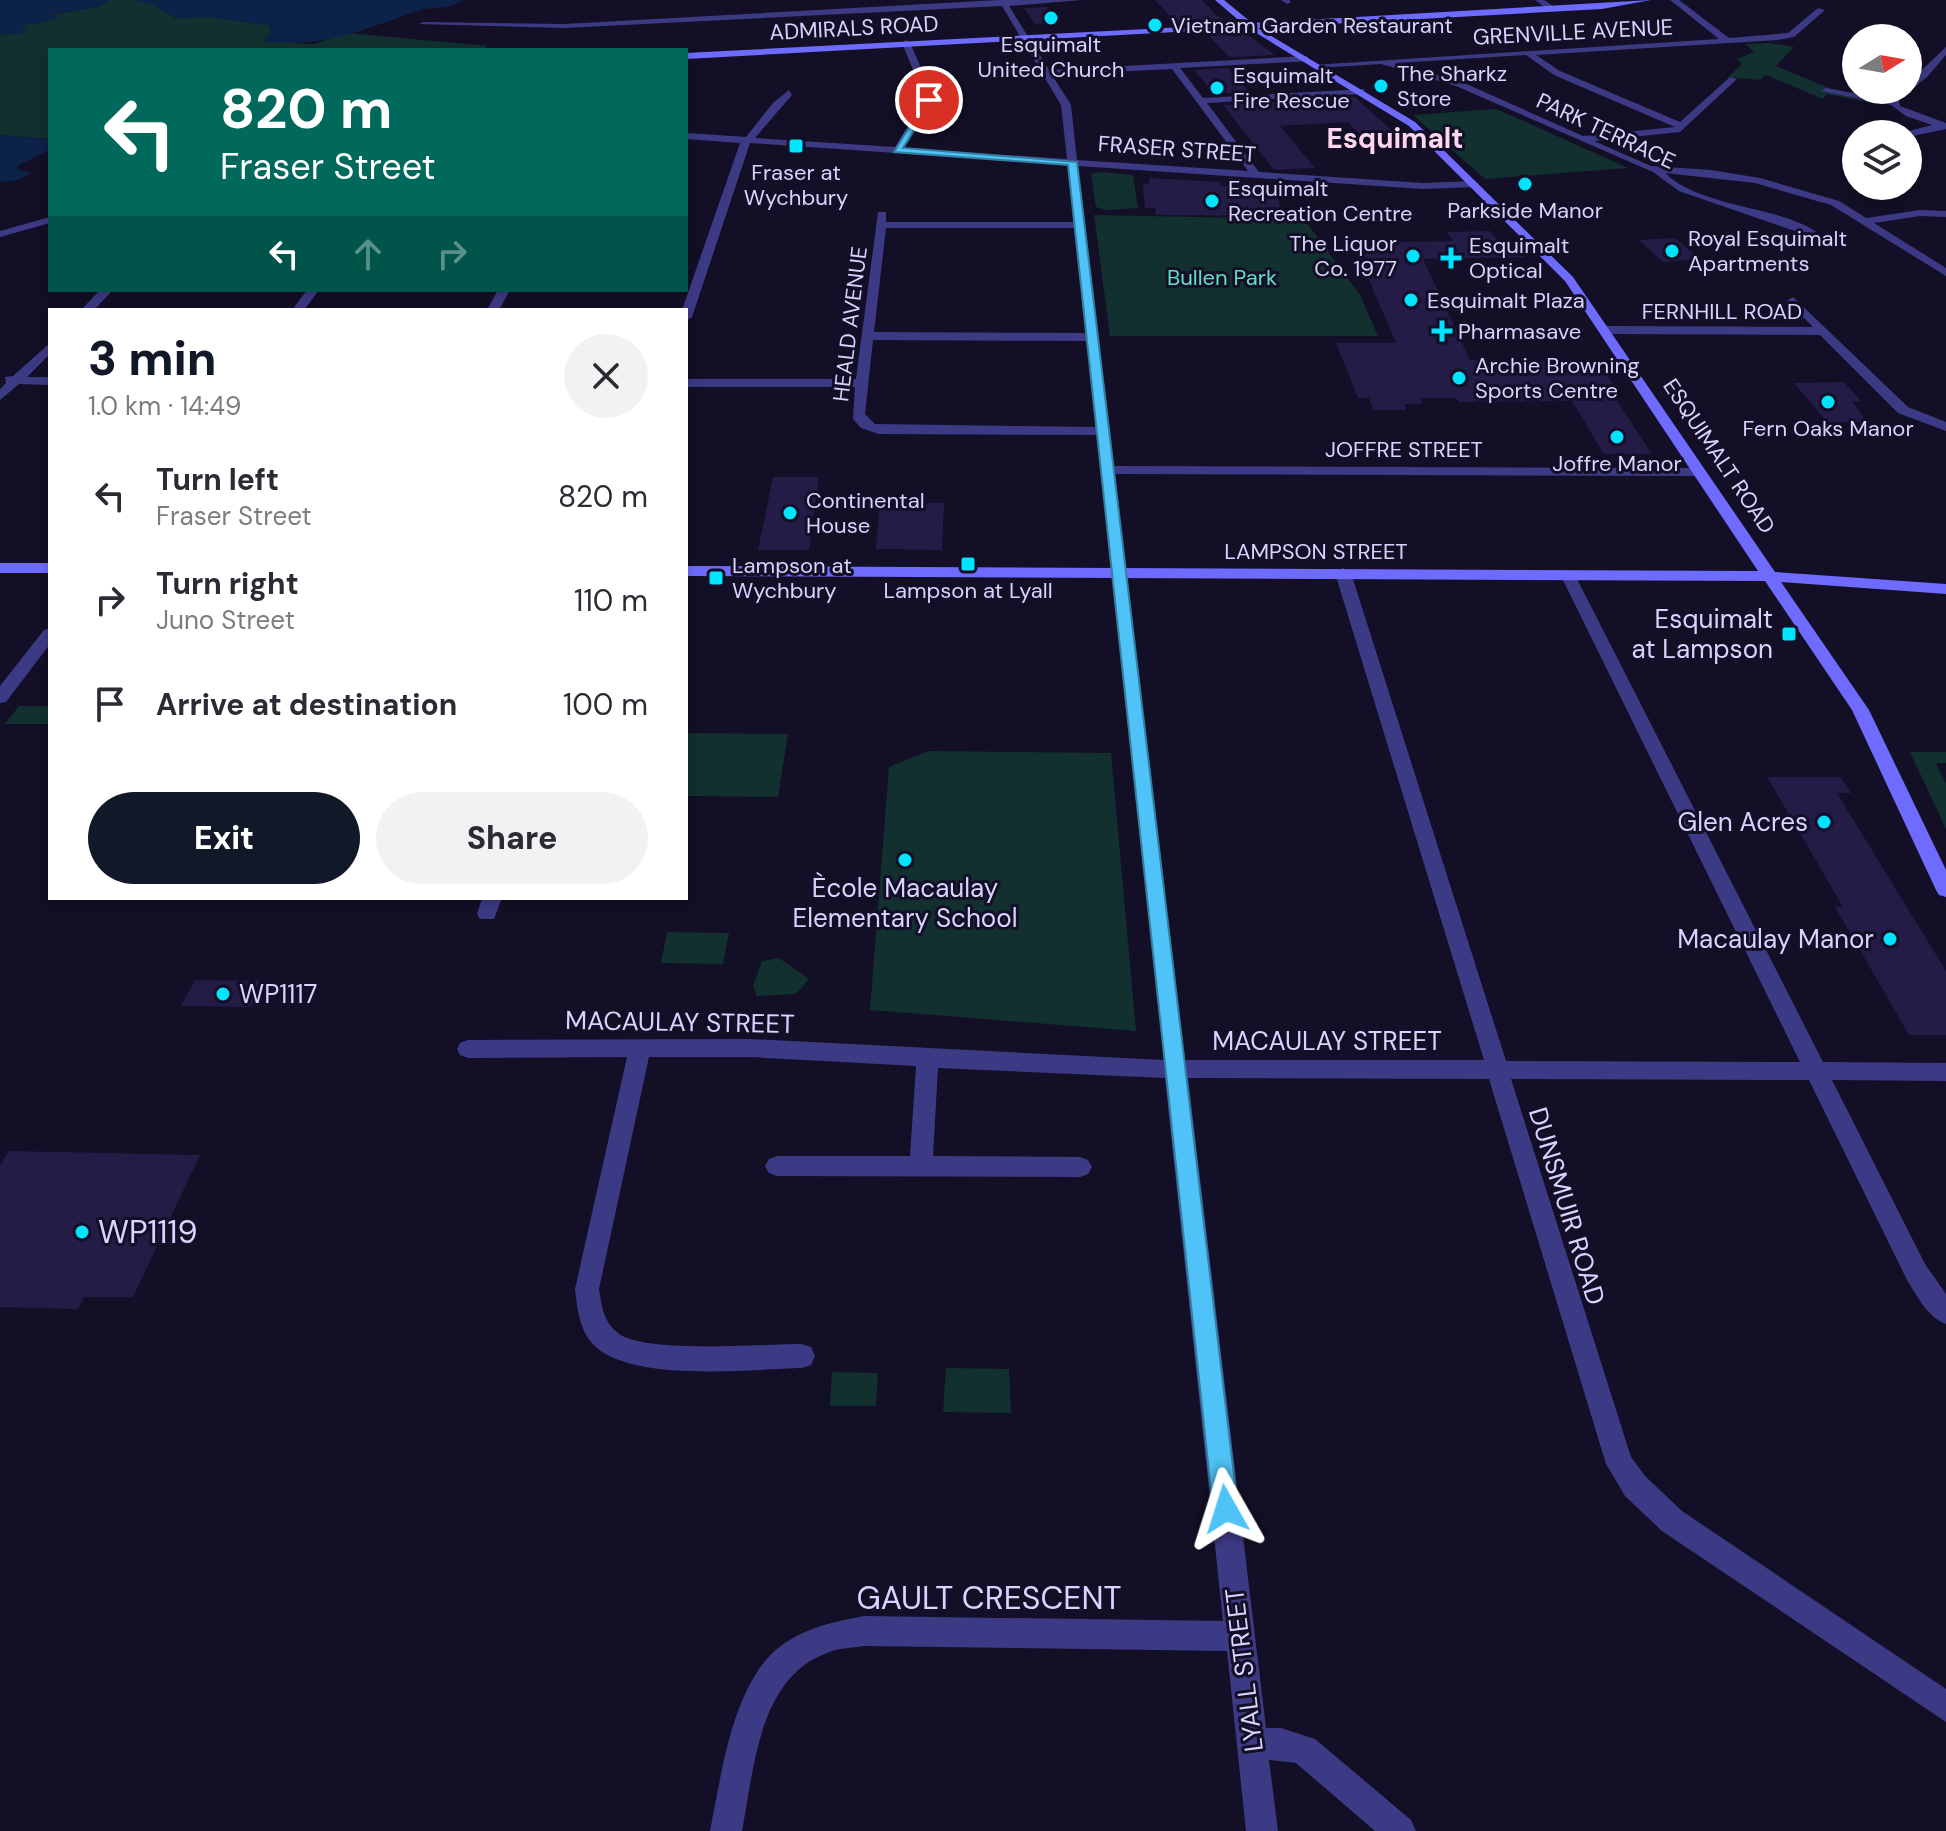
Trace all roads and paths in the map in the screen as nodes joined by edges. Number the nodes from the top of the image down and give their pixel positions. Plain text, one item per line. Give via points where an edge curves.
1 (1078, 0) edge
2 (1219, 0) edge
3 (1539, 0) edge
4 (1647, 0) edge
5 (1674, 0) edge
6 (1003, 2) edge
7 (1553, 9) junction
8 (1821, 10) dead end
9 (423, 24) dead end
10 (1249, 25) junction
11 (1025, 37) junction
12 (1727, 41) junction
13 (906, 43) junction
14 (1946, 50) edge
15 (1528, 53) junction
16 (688, 56) edge
17 (1307, 59) junction
18 (1380, 61) junction
19 (1317, 65) junction
20 (1174, 66) junction
21 (1048, 73) junction
22 (1922, 76) edge
23 (1733, 79) dead end
24 (1362, 91) junction
25 (1826, 91) dead end
26 (789, 93) dead end
27 (1842, 94) edge
28 (1200, 101) junction
29 (1894, 104) edge
30 (1944, 125) edge
31 (1682, 126) junction
32 (1922, 130) edge
33 (688, 136) edge
34 (1579, 139) junction
35 (749, 140) junction
36 (898, 150) junction
37 (1073, 162) junction
38 (1657, 171) junction
39 (1255, 174) junction
40 (1474, 184) junction
41 (1946, 214) edge
42 (48, 221) edge
43 (1866, 221) junction
44 (1080, 225) junction
45 (0, 234) edge
46 (1802, 237) dead end
47 (1946, 273) edge
48 (105, 292) edge
49 (1793, 301) dead end
50 (89, 308) edge
51 (688, 311) edge
52 (1605, 330) junction
53 (1824, 331) junction
54 (868, 336) junction
55 (1093, 337) junction
56 (48, 349) edge
57 (0, 380) edge
58 (16, 380) junction
59 (48, 381) edge
60 (688, 383) edge
61 (862, 383) junction
62 (0, 396) edge
63 (1946, 427) edge
64 (1103, 431) junction
65 (1108, 470) junction
66 (1700, 472) junction
67 (0, 568) edge
68 (48, 568) edge
69 (688, 571) edge
70 (1119, 572) junction
71 (1343, 573) junction
72 (1568, 574) junction
73 (1771, 576) junction
74 (1944, 591) edge
75 (48, 636) edge
76 (0, 698) edge
77 (1946, 890) edge
78 (640, 1048) junction
79 (468, 1049) dead end
80 (927, 1059) junction
81 (1175, 1069) junction
82 (1495, 1070) junction
83 (1816, 1071) junction
84 (1946, 1072) edge
85 (777, 1166) dead end
86 (921, 1166) junction
87 (1080, 1167) dead end
88 (1946, 1312) edge
89 (802, 1356) dead end
90 (1240, 1636) junction
91 (1946, 1707) edge
92 (1252, 1744) junction
93 (726, 1831) edge
94 (1262, 1831) edge
95 (1400, 1831) edge

1 - 6 street
2 - 10 main road, ESQUIMALT ROAD
3 - 7 street
4 - 7 main road, ADMIRALS ROAD
5 - 12 street
6 - 9 street via 564,26
6 - 11 street, LYALL STREET
7 - 10 main road, ADMIRALS ROAD
8 - 12 street, GRENVILLE AVENUE via 1785,37
10 - 11 main road, ADMIRALS ROAD
10 - 17 main road, ESQUIMALT ROAD
11 - 13 main road, ADMIRALS ROAD
11 - 21 street, LYALL STREET
12 - 15 street, GRENVILLE AVENUE
13 - 16 main road, ADMIRALS ROAD
13 - 36 street via 930,99
14 - 22 street
15 - 18 street, GRENVILLE AVENUE
15 - 31 street via 1557,73
17 - 19 main road, ESQUIMALT ROAD
17 - 20 street
18 - 19 street, GRENVILLE AVENUE
18 - 34 street, PARK TERRACE via 1459,84
19 - 24 main road, ESQUIMALT ROAD
20 - 21 street
20 - 28 street
21 - 37 street, LYALL STREET via 1066,105
23 - 31 street
24 - 28 street
24 - 40 main road, ESQUIMALT ROAD via 1412,124
25 - 27 street
26 - 35 street
28 - 39 street
29 - 30 street
30 - 32 street
31 - 34 street
33 - 35 street, FRASER STREET
34 - 38 street, PARK TERRACE
35 - 36 street, FRASER STREET
35 - 51 street
36 - 37 street, FRASER STREET
37 - 39 street, FRASER STREET
37 - 44 street, LYALL STREET
38 - 43 street via 1773,183 1835,203
38 - 46 street, PARK TERRACE via 1708,200 1821,234
39 - 40 street, FRASER STREET via 1429,186
40 - 52 main road, ESQUIMALT ROAD via 1569,279
41 - 43 street
42 - 45 street
43 - 47 street
44 - 54 street, HEALD AVENUE via 882,219
44 - 55 street, LYALL STREET
48 - 50 street
49 - 53 street
52 - 53 street, FERNHILL ROAD
52 - 66 main road, ESQUIMALT ROAD
53 - 63 street, FERNHILL ROAD via 1903,410
54 - 55 street
54 - 61 street, HEALD AVENUE
55 - 64 street, LYALL STREET
56 - 58 street
57 - 58 street
58 - 59 street
58 - 62 street
60 - 61 street
61 - 64 street, HEALD AVENUE via 858,414 866,426
64 - 65 street, LYALL STREET
65 - 66 street, JOFFRE STREET
65 - 70 street, LYALL STREET
66 - 73 main road, ESQUIMALT ROAD
67 - 68 main road
69 - 70 main road, LAMPSON STREET
70 - 71 main road, LAMPSON STREET
70 - 81 street, LYALL STREET
71 - 72 main road, LAMPSON STREET
71 - 82 street, DUNSMUIR ROAD
72 - 73 main road, LAMPSON STREET
72 - 83 street
73 - 74 main road, LAMPSON STREET
73 - 77 main road, ESQUIMALT ROAD via 1863,714
75 - 76 street
78 - 79 street, MACAULAY STREET
78 - 80 street, MACAULAY STREET
78 - 89 street via 587,1289 596,1327 616,1347 644,1357
80 - 81 street, MACAULAY STREET
80 - 86 street
81 - 82 street, MACAULAY STREET
81 - 90 street, LYALL STREET
82 - 83 street, MACAULAY STREET
82 - 91 street, DUNSMUIR ROAD via 1611,1442 1635,1486 1672,1521
83 - 84 street, MACAULAY STREET
83 - 88 street via 1916,1272
85 - 86 street
86 - 87 street
90 - 92 street, LYALL STREET
90 - 93 street, GAULT CRESCENT via 864,1631 825,1636 789,1656 761,1692 751,1715
92 - 94 street, LYALL STREET
92 - 95 street via 1304,1750

